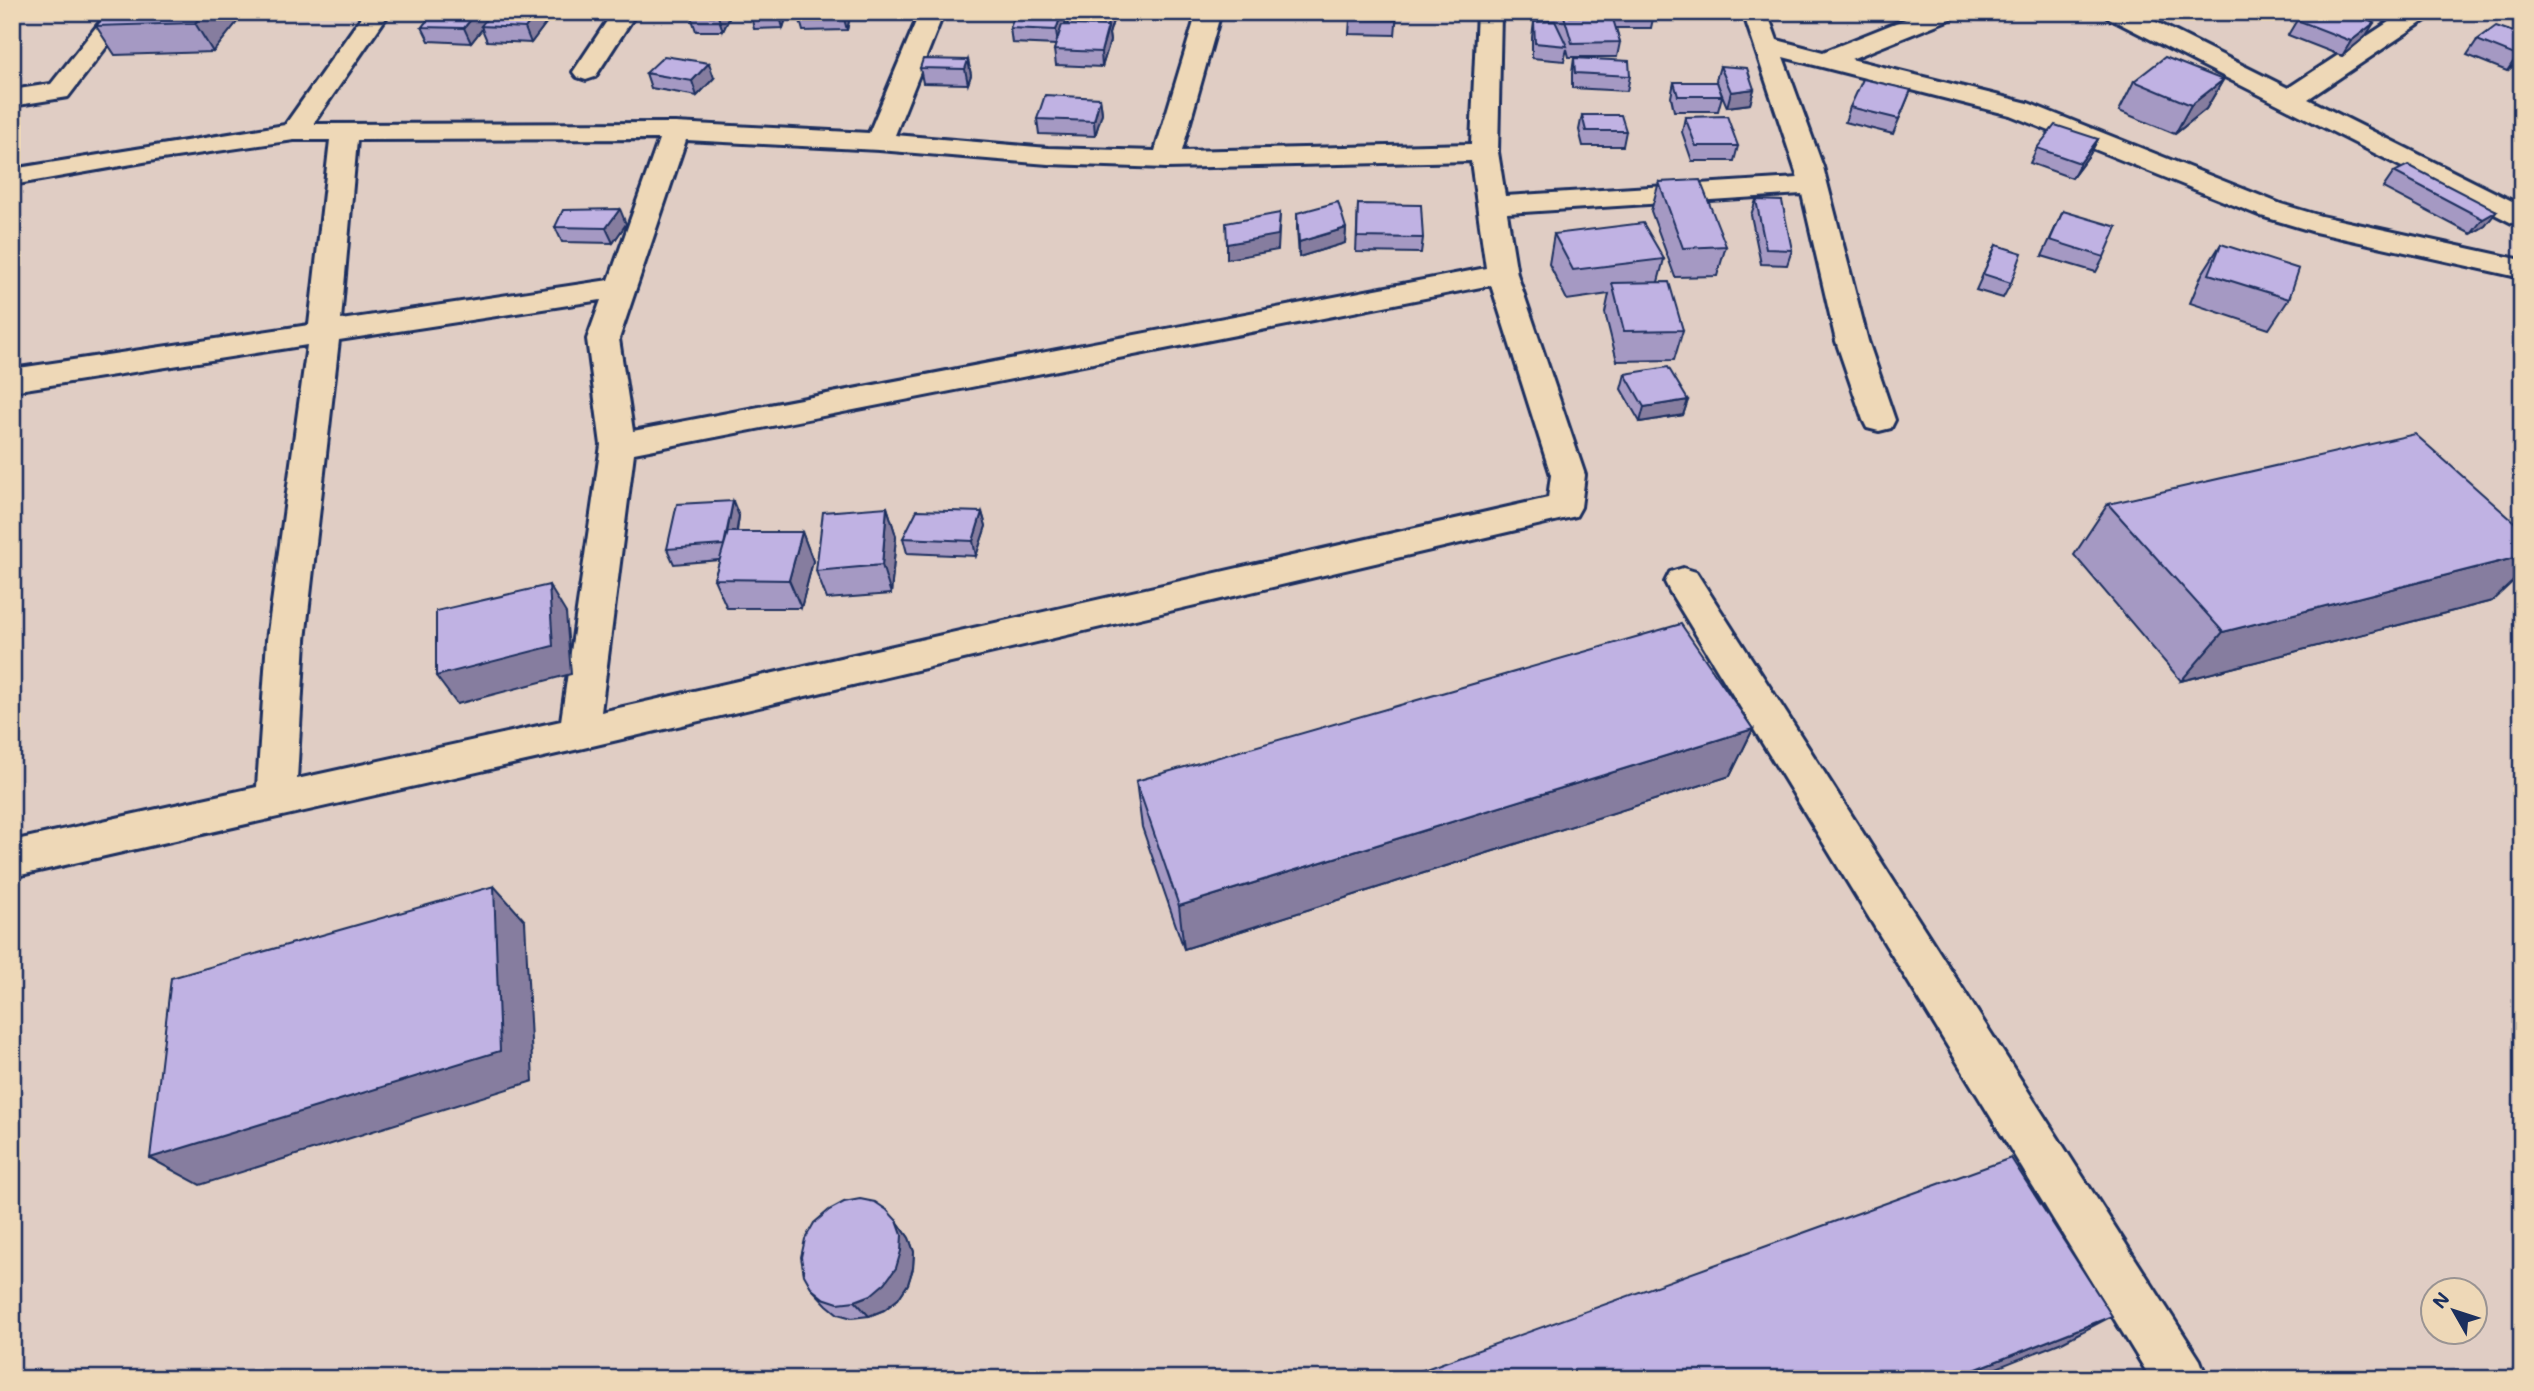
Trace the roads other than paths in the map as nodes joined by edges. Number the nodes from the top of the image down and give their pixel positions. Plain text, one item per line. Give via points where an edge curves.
1 (121, 12) edge
2 (378, 12) edge
3 (625, 12) edge
4 (932, 12) edge
5 (1209, 12) edge
6 (1489, 12) edge
7 (1755, 12) edge
8 (1946, 12) edge
9 (2116, 12) edge
10 (2421, 12) edge
11 (1767, 45) junction
12 (1827, 60) junction
13 (586, 72) dead end
14 (12, 98) edge
15 (2288, 100) junction
16 (675, 131) junction
17 (294, 132) junction
18 (344, 132) junction
19 (879, 142) junction
20 (1484, 152) junction
21 (1166, 160) junction
22 (12, 177) edge
23 (1813, 186) junction
24 (1492, 205) junction
25 (2522, 217) edge
26 (2522, 270) edge
27 (1502, 274) junction
28 (622, 287) junction
29 (324, 333) junction
30 (12, 380) edge
31 (1879, 420) dead end
32 (618, 445) junction
33 (1683, 582) dead end
34 (579, 733) junction
35 (276, 799) junction
36 (12, 859) edge
37 (2181, 1379) edge

1 - 14 street via 58,91
2 - 17 street
3 - 13 street
4 - 19 street
5 - 21 street
6 - 20 street
7 - 11 street
8 - 12 street
9 - 15 street
10 - 15 street
11 - 12 street
11 - 23 street
12 - 26 street via 2019,109 2315,223
15 - 25 street
16 - 18 street
16 - 19 street
16 - 28 street
17 - 18 street
17 - 22 street
18 - 29 street
19 - 21 street
20 - 21 street
20 - 24 street
23 - 24 street
23 - 31 street via 1853,341
24 - 27 street
27 - 32 street
27 - 34 street via 1568,475 1564,507
28 - 29 street
28 - 32 street via 603,339
29 - 30 street
29 - 35 street via 286,640
32 - 34 street
33 - 37 street
34 - 35 street
35 - 36 street

